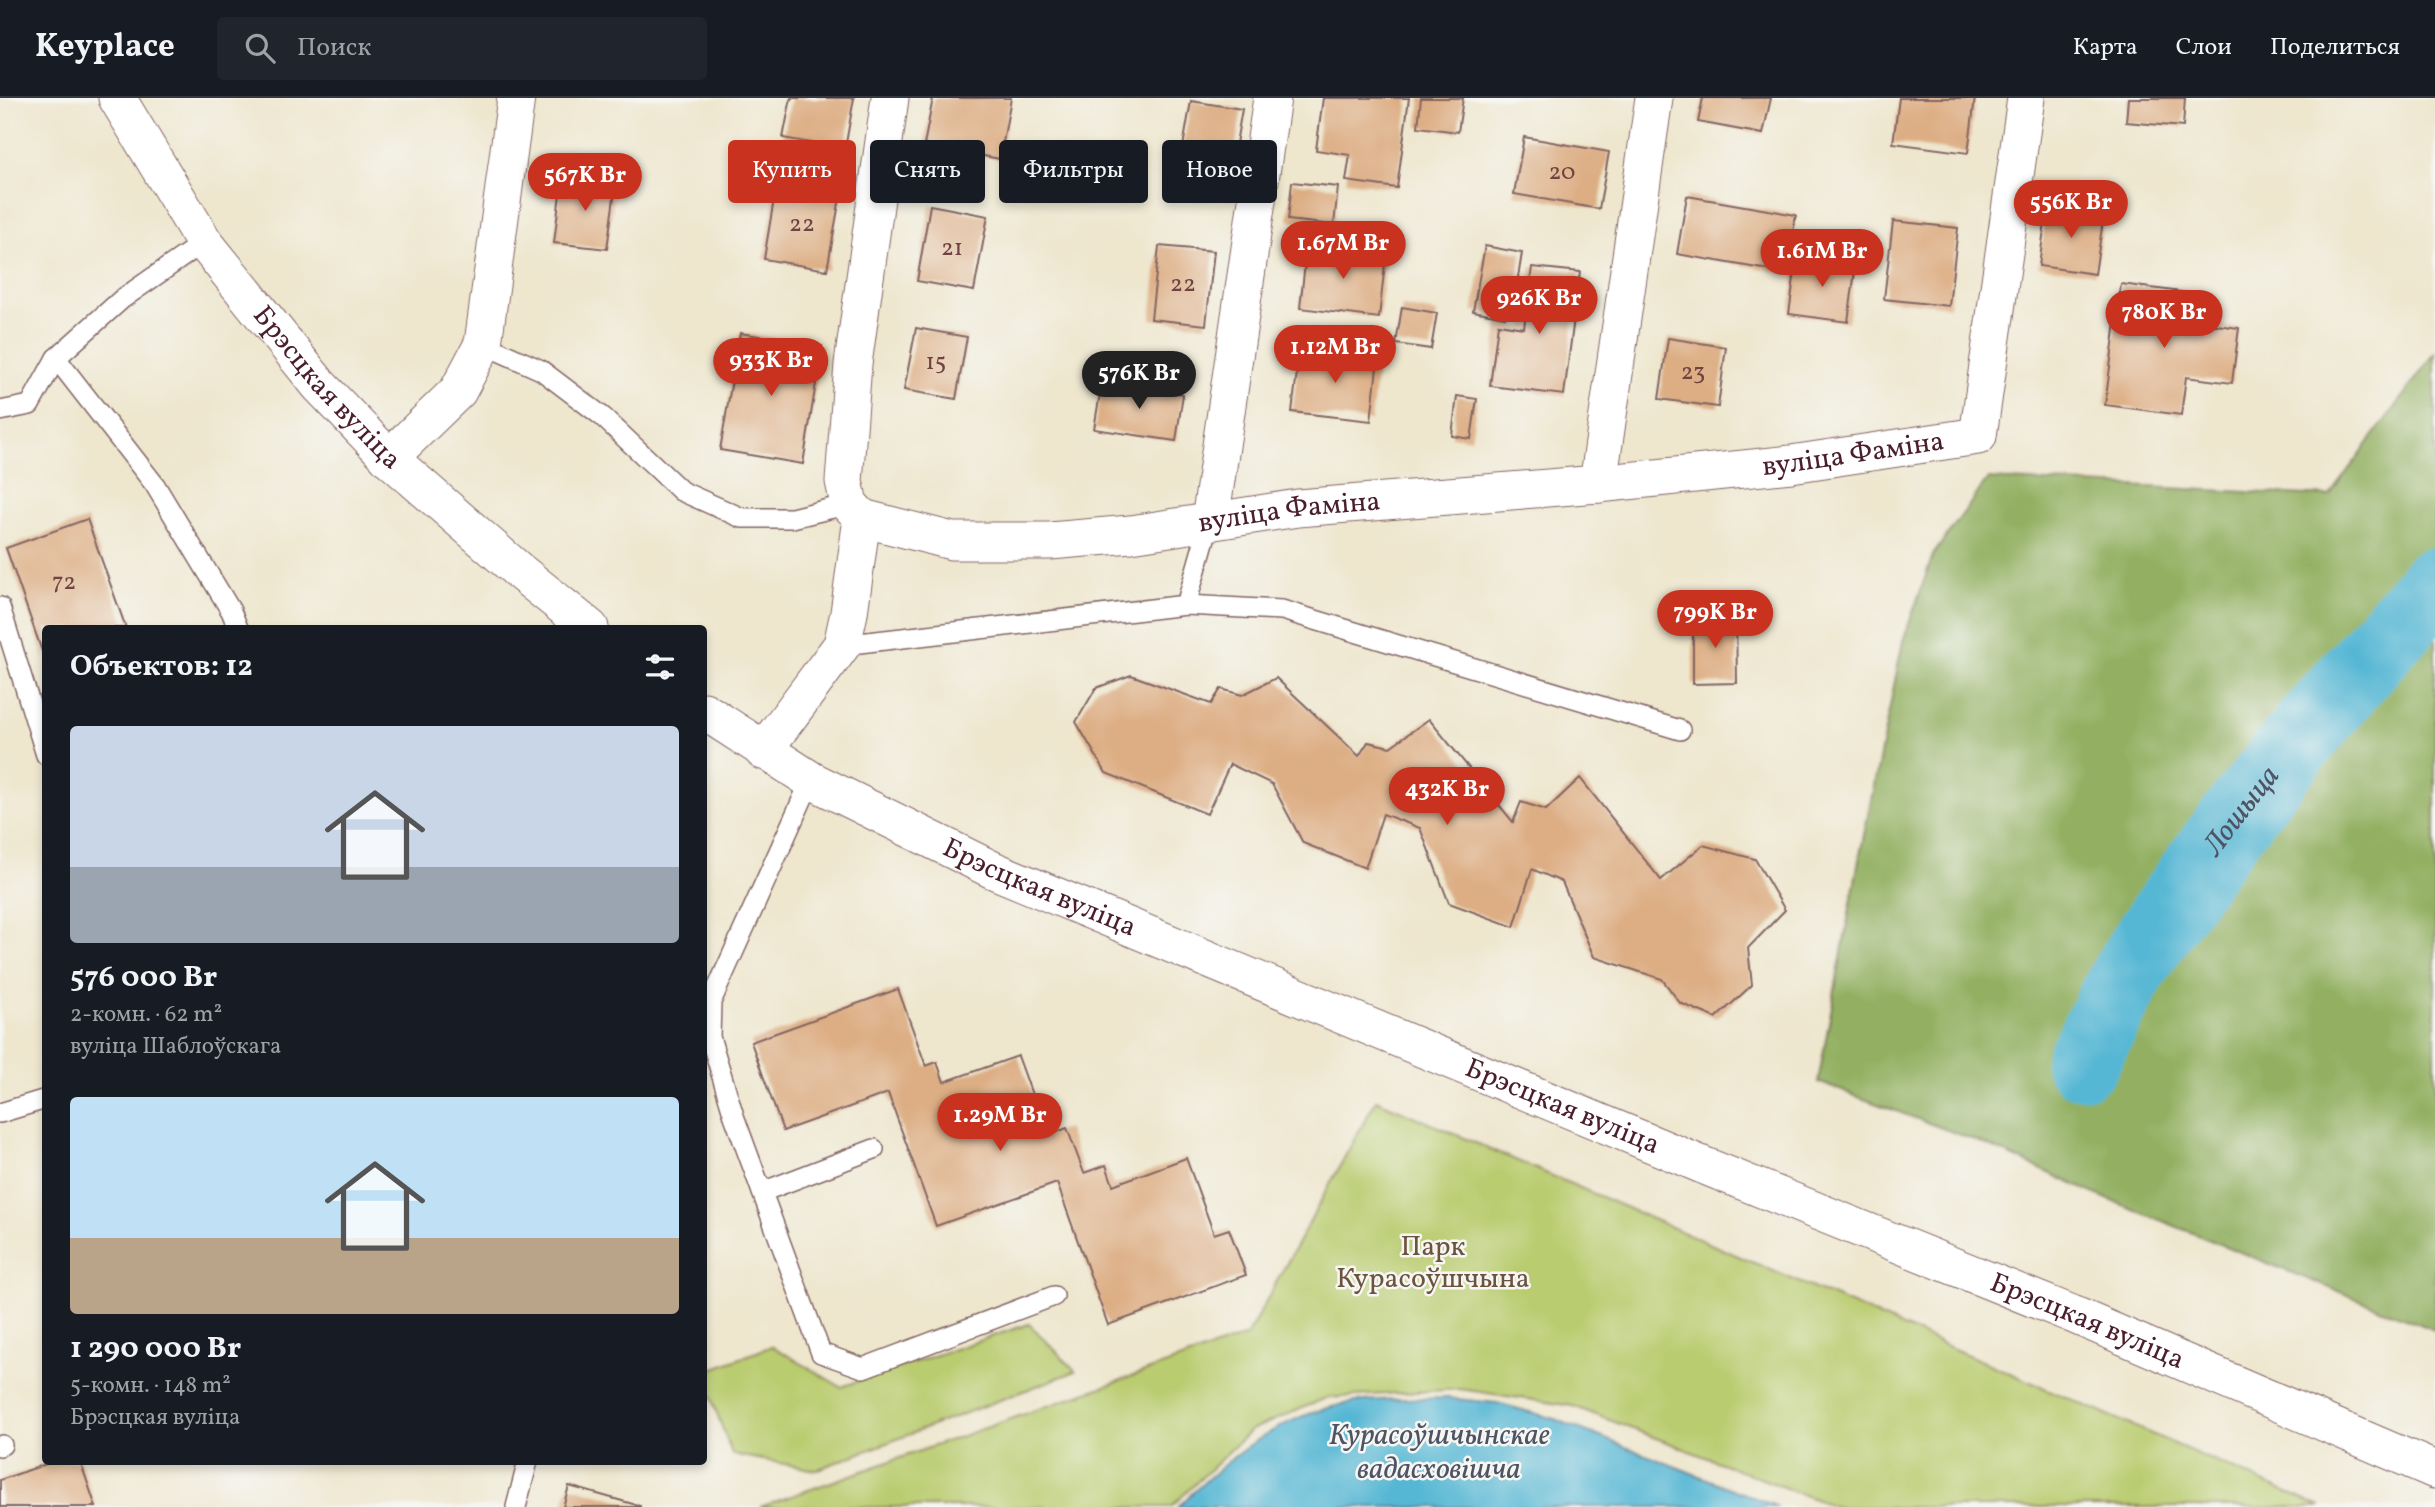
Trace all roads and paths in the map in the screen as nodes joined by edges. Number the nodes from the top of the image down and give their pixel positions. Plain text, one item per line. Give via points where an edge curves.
1 (117, 98) edge
2 (516, 98) edge
3 (890, 98) edge
4 (1272, 98) edge
5 (1654, 98) edge
6 (2026, 98) edge
7 (204, 242) junction
8 (483, 344) junction
9 (56, 358) junction
10 (0, 411) edge
11 (389, 458) junction
12 (1598, 484) junction
13 (855, 511) junction
14 (1210, 521) junction
15 (1186, 605) junction
16 (0, 607) edge
17 (237, 625) edge
18 (586, 625) edge
19 (842, 645) junction
20 (707, 713) edge
21 (1681, 730) dead end
22 (42, 742) edge
23 (763, 751) junction
24 (811, 780) junction
25 (42, 1100) edge
26 (0, 1113) edge
27 (874, 1149) dead end
28 (762, 1192) junction
29 (1054, 1296) dead end
30 (527, 1465) edge
31 (2435, 1471) edge
32 (516, 1507) edge

1 - 7 street, Брэсцкая вуліца
2 - 8 street
3 - 13 street via 853,364 844,481
4 - 14 street
5 - 12 street
6 - 12 street, вуліца Фаміна via 1978,436 1791,464
7 - 9 lane via 122,299
7 - 11 street, Брэсцкая вуліца via 319,385
8 - 11 street via 458,391
8 - 13 lane via 541,370 603,417 681,491 742,518
9 - 10 lane via 30,405
9 - 17 lane via 155,485
11 - 18 street, Брэсцкая вуліца
12 - 14 street, вуліца Фаміна via 1298,508
13 - 14 street, вуліца Фаміна via 952,541 1051,541
13 - 19 street via 849,613
14 - 15 lane
15 - 19 lane
15 - 21 lane via 1282,610
16 - 22 lane
19 - 23 street
20 - 23 street, Брэсцкая вуліца
23 - 24 street, Брэсцкая вуліца
24 - 28 lane via 711,1002 710,1037
24 - 31 street, Брэсцкая вуліца via 993,870 2072,1314
25 - 26 lane
27 - 28 lane
28 - 29 lane via 821,1353 863,1368
30 - 32 lane

